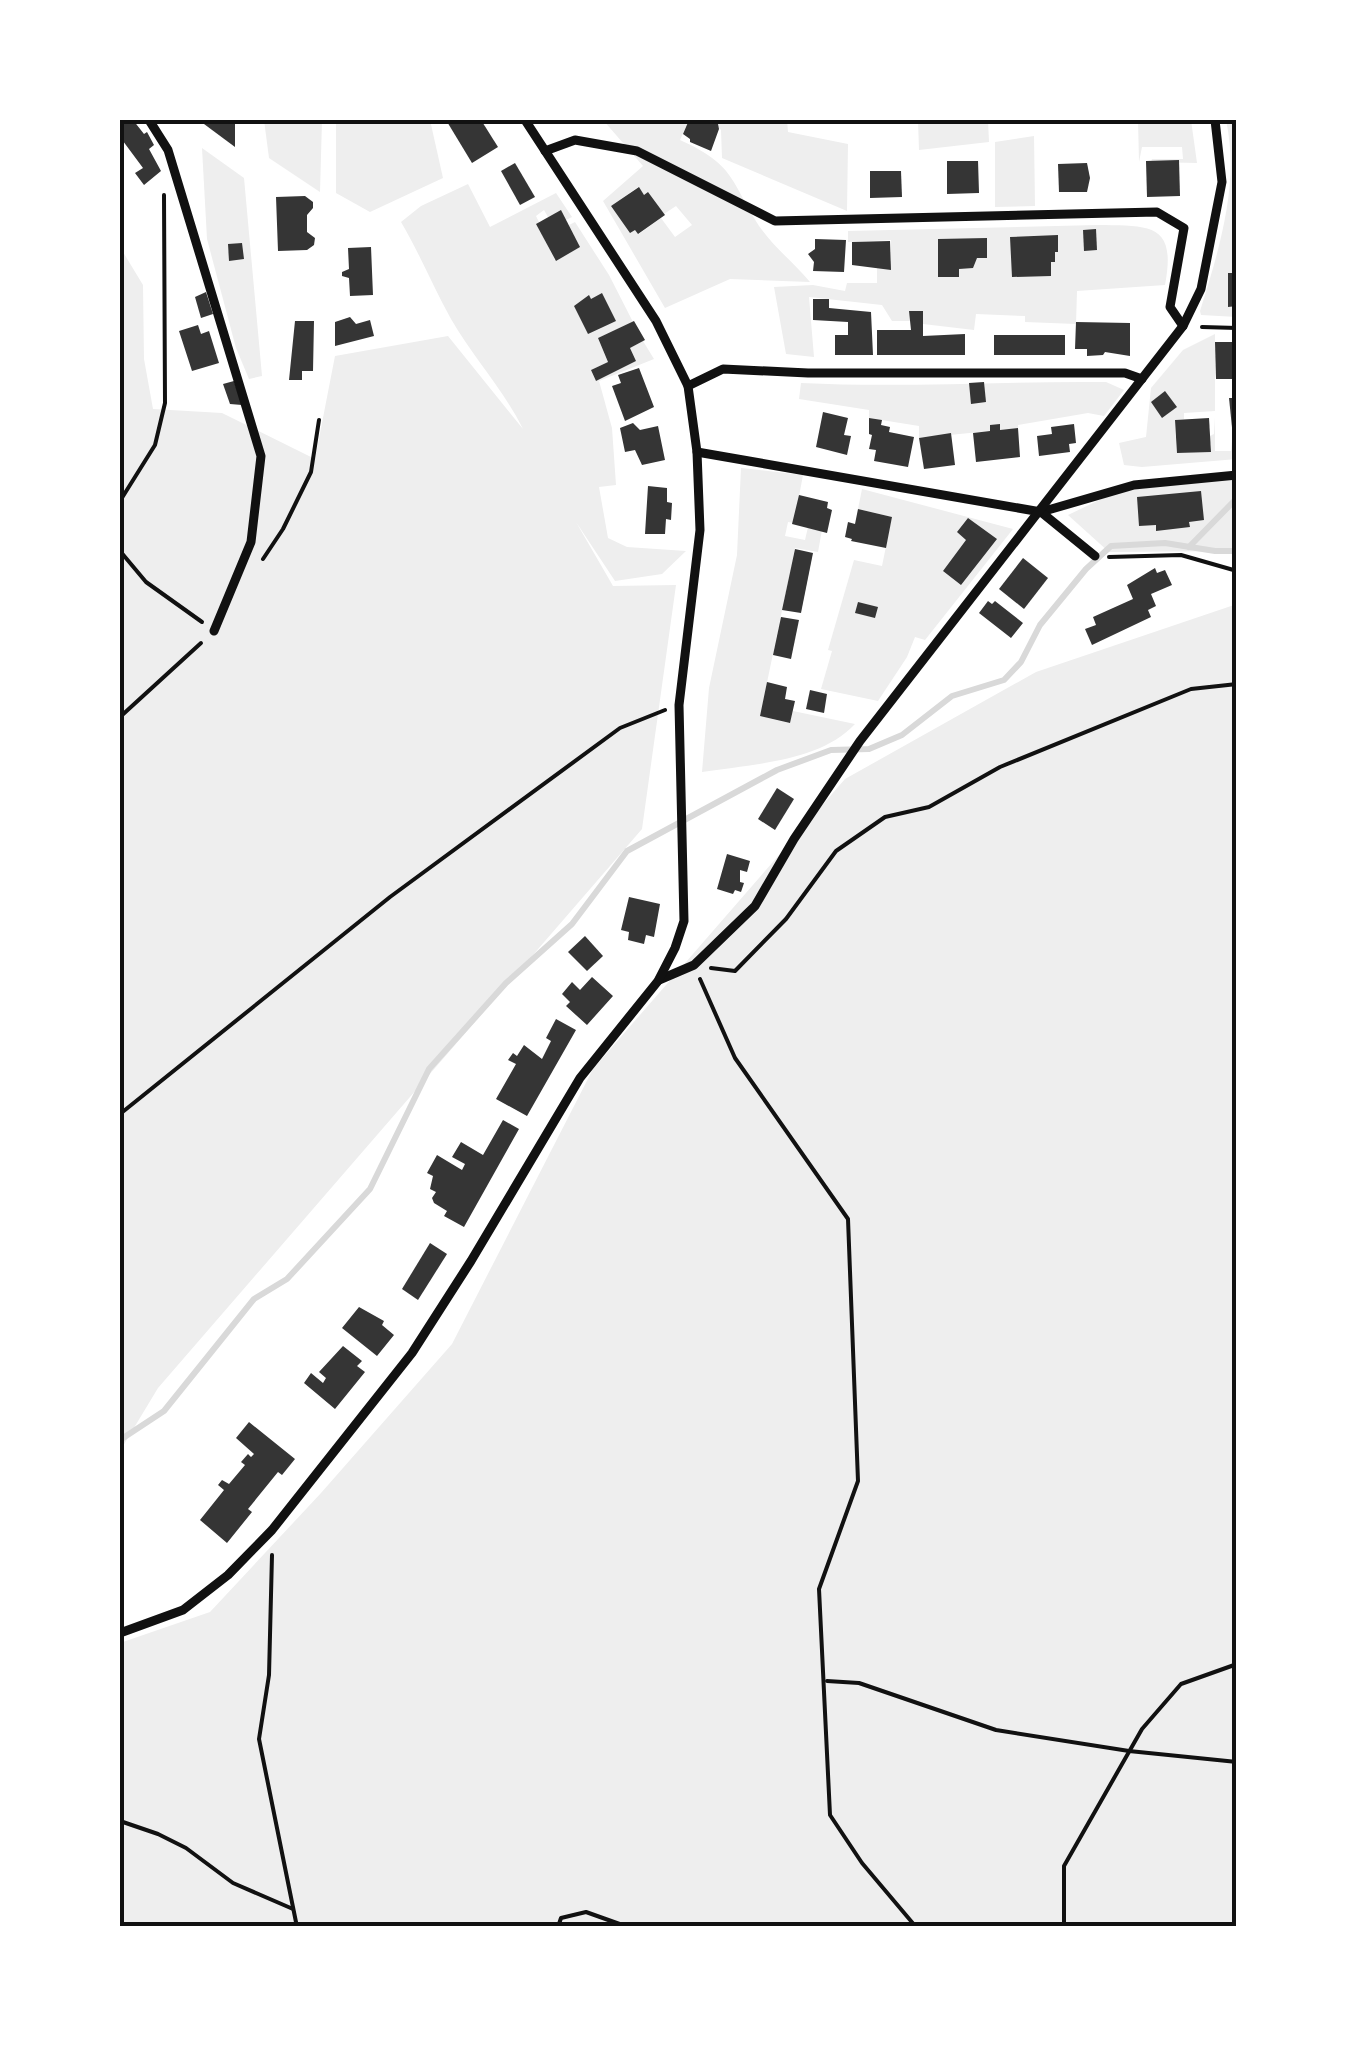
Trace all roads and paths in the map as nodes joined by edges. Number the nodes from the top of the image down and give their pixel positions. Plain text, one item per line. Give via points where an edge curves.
1 (149, 120) edge
2 (525, 120) edge
3 (1215, 120) edge
4 (545, 151) junction
5 (165, 187) dead end
6 (1184, 326) junction
7 (1237, 328) edge
8 (1142, 379) junction
9 (688, 386) junction
10 (319, 420) dead end
11 (697, 452) junction
12 (1237, 475) edge
13 (120, 501) edge
14 (1041, 512) junction
15 (120, 551) edge
16 (1095, 556) joint
17 (264, 558) dead end
18 (1237, 571) edge
19 (214, 631) junction
20 (1237, 684) edge
21 (679, 705) junction
22 (120, 717) edge
23 (694, 966) junction
24 (658, 980) junction
25 (120, 1114) edge
26 (272, 1530) junction
27 (120, 1633) edge
28 (1237, 1664) edge
29 (824, 1681) junction
30 (1129, 1751) junction
31 (1237, 1762) edge
32 (120, 1821) edge
33 (293, 1910) junction
34 (298, 1927) edge
35 (558, 1927) edge
36 (628, 1927) edge
37 (916, 1927) edge
38 (1064, 1927) edge

1 - 19 street via 168,150 260,456 252,542
2 - 4 street
3 - 6 street via 1222,182 1201,289
4 - 6 street via 575,140 637,151 775,222 1157,212 1184,228 1170,307
4 - 9 street via 656,321
5 - 13 path via 165,402 155,445
6 - 7 path
6 - 8 street
8 - 9 street via 1126,373 723,369
8 - 14 street
9 - 11 street
10 - 17 path via 311,472
11 - 14 street
11 - 21 street via 700,530
12 - 14 street via 1134,485
14 - 16 street
14 - 23 street via 847,758 755,906
15 - 19 path via 146,582
16 - 18 path via 1182,554
19 - 22 path
20 - 23 path via 1191,689 1000,767 929,807 885,817 836,852 786,919 735,971
21 - 24 street via 684,921
21 - 25 path via 620,728 390,897
23 - 24 street
23 - 29 path via 735,1058 848,1218 858,1481 820,1589
24 - 26 street via 580,1078 412,1352
26 - 27 street via 184,1610
26 - 33 path via 269,1675 259,1739
28 - 30 path via 1180,1684
29 - 30 path via 858,1683 996,1730
29 - 37 path via 830,1815
30 - 31 path
30 - 38 path via 1064,1866
32 - 33 path via 186,1848 233,1882
33 - 34 path
35 - 36 path via 561,1918 586,1912

